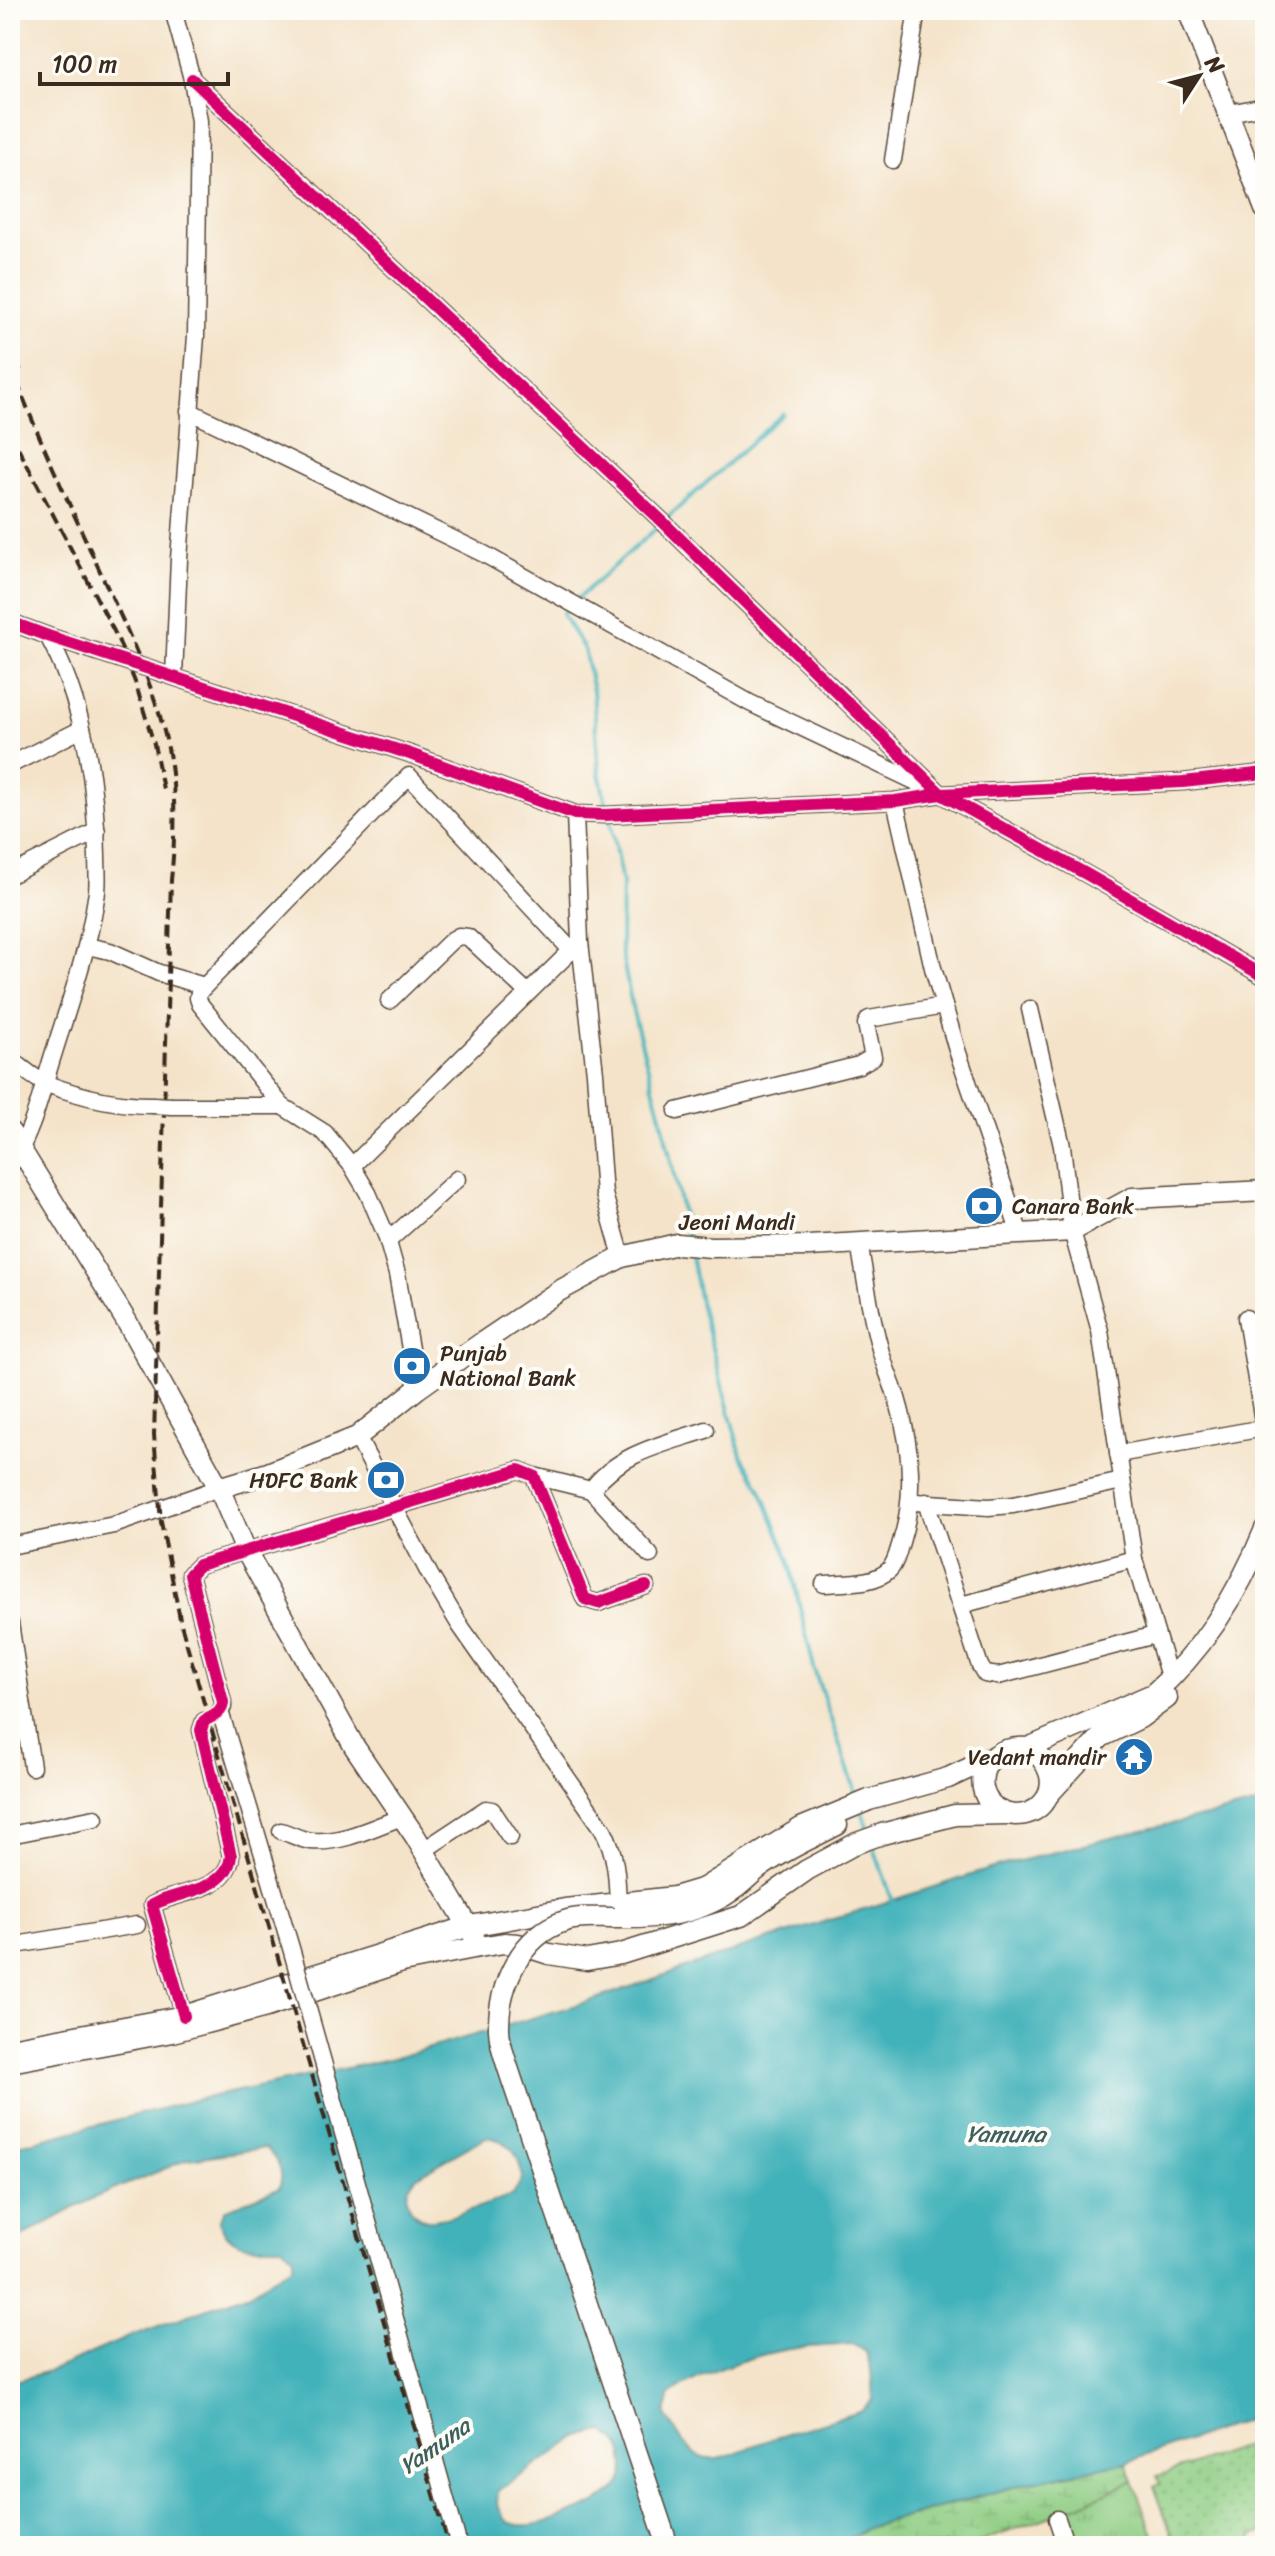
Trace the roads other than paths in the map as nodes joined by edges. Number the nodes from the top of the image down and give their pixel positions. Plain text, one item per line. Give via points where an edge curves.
1 (173, 10) edge
2 (917, 10) edge
3 (1188, 10) edge
4 (192, 79) junction
5 (1265, 106) edge
6 (1229, 113) junction
7 (893, 160) dead end
8 (1265, 209) edge
9 (189, 411) junction
10 (10, 622) edge
11 (48, 636) junction
12 (174, 676) junction
13 (82, 729) junction
14 (410, 754) junction
15 (10, 765) edge
16 (1265, 773) edge
17 (409, 776) junction
18 (941, 794) junction
19 (895, 801) junction
20 (575, 814) junction
21 (97, 831) junction
22 (10, 875) edge
23 (87, 946) junction
24 (576, 946) junction
25 (1265, 977) edge
26 (204, 986) junction
27 (527, 992) junction
28 (389, 1001) dead end
29 (944, 1006) junction
30 (1030, 1009) dead end
31 (10, 1059) edge
32 (44, 1083) junction
33 (282, 1106) junction
34 (677, 1111) dead end
35 (10, 1132) edge
36 (15, 1158) edge
37 (352, 1166) junction
38 (457, 1179) dead end
39 (1265, 1191) edge
40 (1072, 1231) junction
41 (1020, 1234) junction
42 (388, 1241) junction
43 (859, 1243) junction
44 (622, 1257) junction
45 (1246, 1318) dead end
46 (417, 1389) junction
47 (1264, 1428) edge
48 (706, 1430) dead end
49 (357, 1437) junction
50 (1118, 1454) junction
51 (534, 1476) junction
52 (1122, 1481) junction
53 (219, 1488) junction
54 (591, 1490) junction
55 (918, 1502) junction
56 (395, 1505) junction
57 (1265, 1529) edge
58 (10, 1546) edge
59 (246, 1551) junction
60 (650, 1555) dead end
61 (1134, 1559) junction
62 (1265, 1562) edge
63 (824, 1584) dead end
64 (646, 1586) dead end
65 (961, 1605) junction
66 (10, 1623) edge
67 (1155, 1635) junction
68 (1170, 1680) junction
69 (214, 1715) junction
70 (1028, 1748) junction
71 (991, 1758) junction
72 (32, 1767) dead end
73 (1049, 1794) junction
74 (1008, 1814) junction
75 (876, 1816) junction
76 (402, 1817) junction
77 (95, 1818) dead end
78 (851, 1826) junction
79 (281, 1831) dead end
80 (10, 1835) edge
81 (510, 1837) dead end
82 (424, 1850) junction
83 (616, 1911) junction
84 (137, 1925) dead end
85 (470, 1926) junction
86 (10, 1946) edge
87 (479, 1947) junction
88 (184, 2016) junction
89 (10, 2048) edge
90 (10, 2062) edge
91 (1057, 2519) dead end
92 (459, 2546) edge
93 (668, 2546) edge
94 (1066, 2546) edge

1 - 4 street
2 - 7 street
3 - 6 main road
4 - 9 street via 199,121 199,194
4 - 18 street via 663,522
5 - 6 street
6 - 8 main road
9 - 12 street
9 - 18 street via 484,554 750,703
10 - 11 street
11 - 12 street
11 - 13 street via 62,662
12 - 14 street
13 - 15 street
13 - 21 street
14 - 17 street
14 - 20 street
16 - 18 street
17 - 24 street
17 - 26 street
18 - 19 street
18 - 25 street
19 - 20 street
19 - 29 street
20 - 24 street
21 - 22 street
21 - 23 street via 97,894
23 - 26 street
23 - 32 street
24 - 27 street
24 - 44 street via 595,1073 604,1194
26 - 33 street via 200,1004
27 - 28 street via 468,937 459,936
27 - 37 street
29 - 34 street via 869,1019 873,1057 859,1065
29 - 41 street
30 - 40 street via 1062,1146
31 - 32 street
32 - 33 street, bridge via 135,1105
32 - 36 street
33 - 37 street via 325,1133
35 - 36 main road
36 - 53 main road via 127,1322
37 - 42 street
38 - 42 street
39 - 40 main road, Jeoni Mandi via 1132,1198
40 - 41 main road, Jeoni Mandi
40 - 50 street via 1100,1331
41 - 43 main road, Jeoni Mandi
42 - 46 street
43 - 44 main road, Jeoni Mandi via 677,1244
43 - 55 street
44 - 46 main road, Jeoni Mandi via 559,1291
45 - 47 street
46 - 49 main road, Jeoni Mandi
47 - 50 street
48 - 54 street via 637,1453 602,1475
49 - 53 main road, Jeoni Mandi
49 - 56 street
50 - 52 street
51 - 54 street
51 - 56 street via 519,1470
51 - 64 street via 585,1599 598,1603
52 - 55 street via 1013,1505
52 - 61 street
53 - 58 street via 114,1525
53 - 59 main road
54 - 60 street
55 - 63 street via 889,1570 866,1580
55 - 65 street
56 - 59 street
56 - 83 street via 459,1624 603,1829 616,1864
57 - 68 main road via 1214,1626
59 - 69 street via 199,1565 190,1574 223,1702
59 - 76 main road via 354,1746
61 - 65 street
61 - 67 street
62 - 73 main road via 1178,1689 1156,1708 1101,1737
65 - 67 street via 980,1666 991,1676
66 - 72 street
67 - 68 street
68 - 70 main road via 1142,1700
69 - 88 street via 201,1730 230,1866 225,1875 195,1891 152,1905
69 - 92 street, bridge via 291,1948
70 - 71 main road via 1000,1750
70 - 73 main road via 1046,1763
71 - 74 main road via 984,1768 983,1790 988,1801
71 - 75 main road via 948,1778 916,1785
73 - 74 main road via 1033,1812
74 - 75 main road
75 - 78 main road
75 - 78 main road
76 - 79 street via 335,1839 308,1840
76 - 82 main road
77 - 80 street
78 - 83 main road via 801,1828 704,1888
78 - 83 main road via 713,1903 654,1919
78 - 87 main road via 807,1870 741,1916 587,1960 518,1944
81 - 82 street via 486,1809
82 - 85 main road
83 - 85 main road via 565,1909
83 - 93 main road, bridge via 567,1920 537,1936 516,1961 501,1996 499,2032
84 - 86 street
85 - 87 main road
85 - 88 main road
87 - 90 main road via 402,1962 172,2032
88 - 89 main road
91 - 94 street

